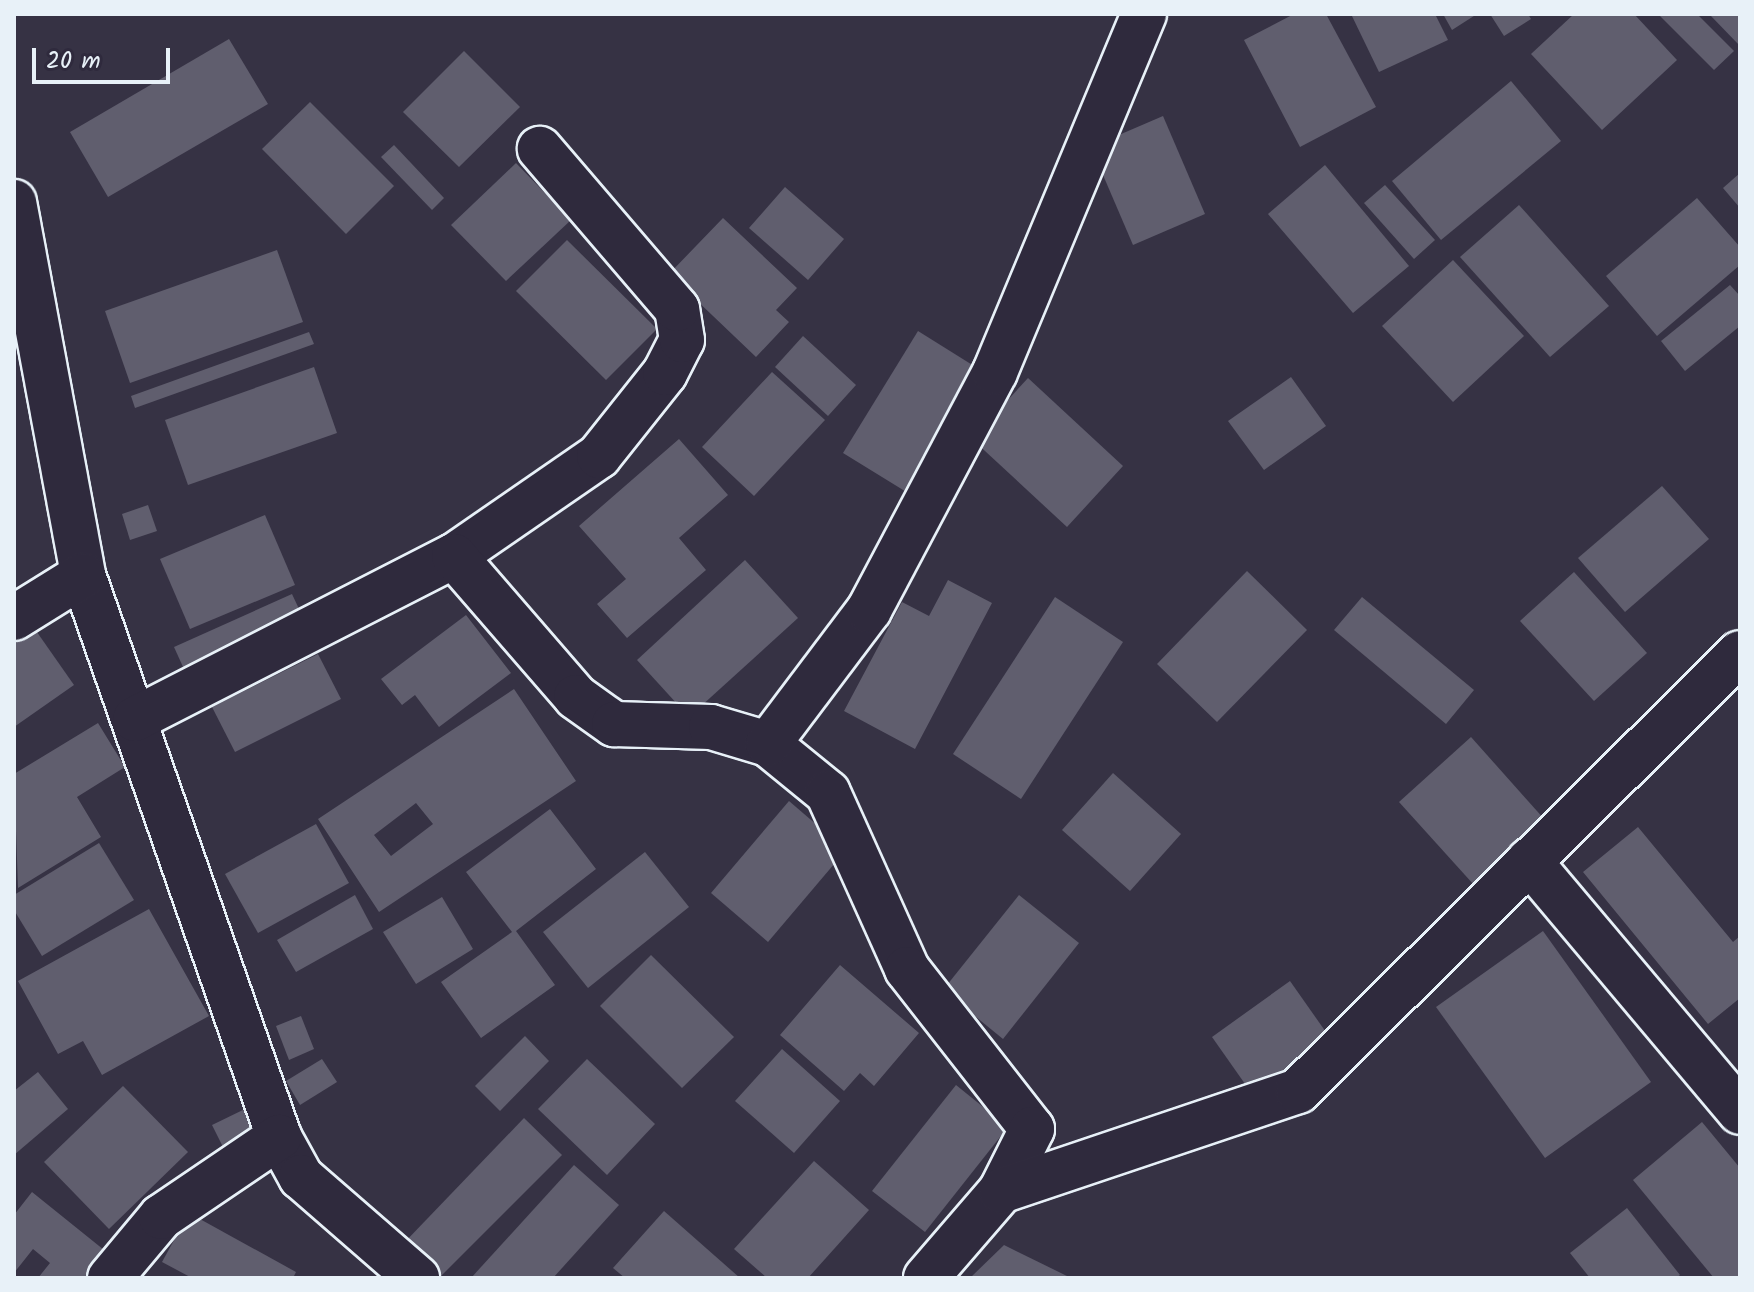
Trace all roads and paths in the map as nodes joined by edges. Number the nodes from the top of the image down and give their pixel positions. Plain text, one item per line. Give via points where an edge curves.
1 (1144, 14) edge
2 (540, 149) dead end
3 (14, 202) edge
4 (454, 556) junction
5 (83, 575) junction
6 (14, 618) edge
7 (1740, 653) edge
8 (135, 719) junction
9 (768, 744) junction
10 (1529, 861) junction
11 (1740, 1112) edge
12 (279, 1137) junction
13 (1001, 1191) junction
14 (110, 1278) edge
15 (417, 1278) edge
16 (926, 1278) edge

1 - 9 street via 995,372 869,610
2 - 4 street via 677,309 682,340 665,373 599,456
3 - 5 street
4 - 8 street
4 - 9 street via 576,697 614,724 711,727
5 - 6 street
5 - 8 street
7 - 10 street
8 - 12 street
9 - 13 street via 828,793 907,969 1032,1129
10 - 11 street
10 - 13 street via 1298,1091
12 - 14 street via 161,1217
12 - 15 street via 301,1177
13 - 16 street

